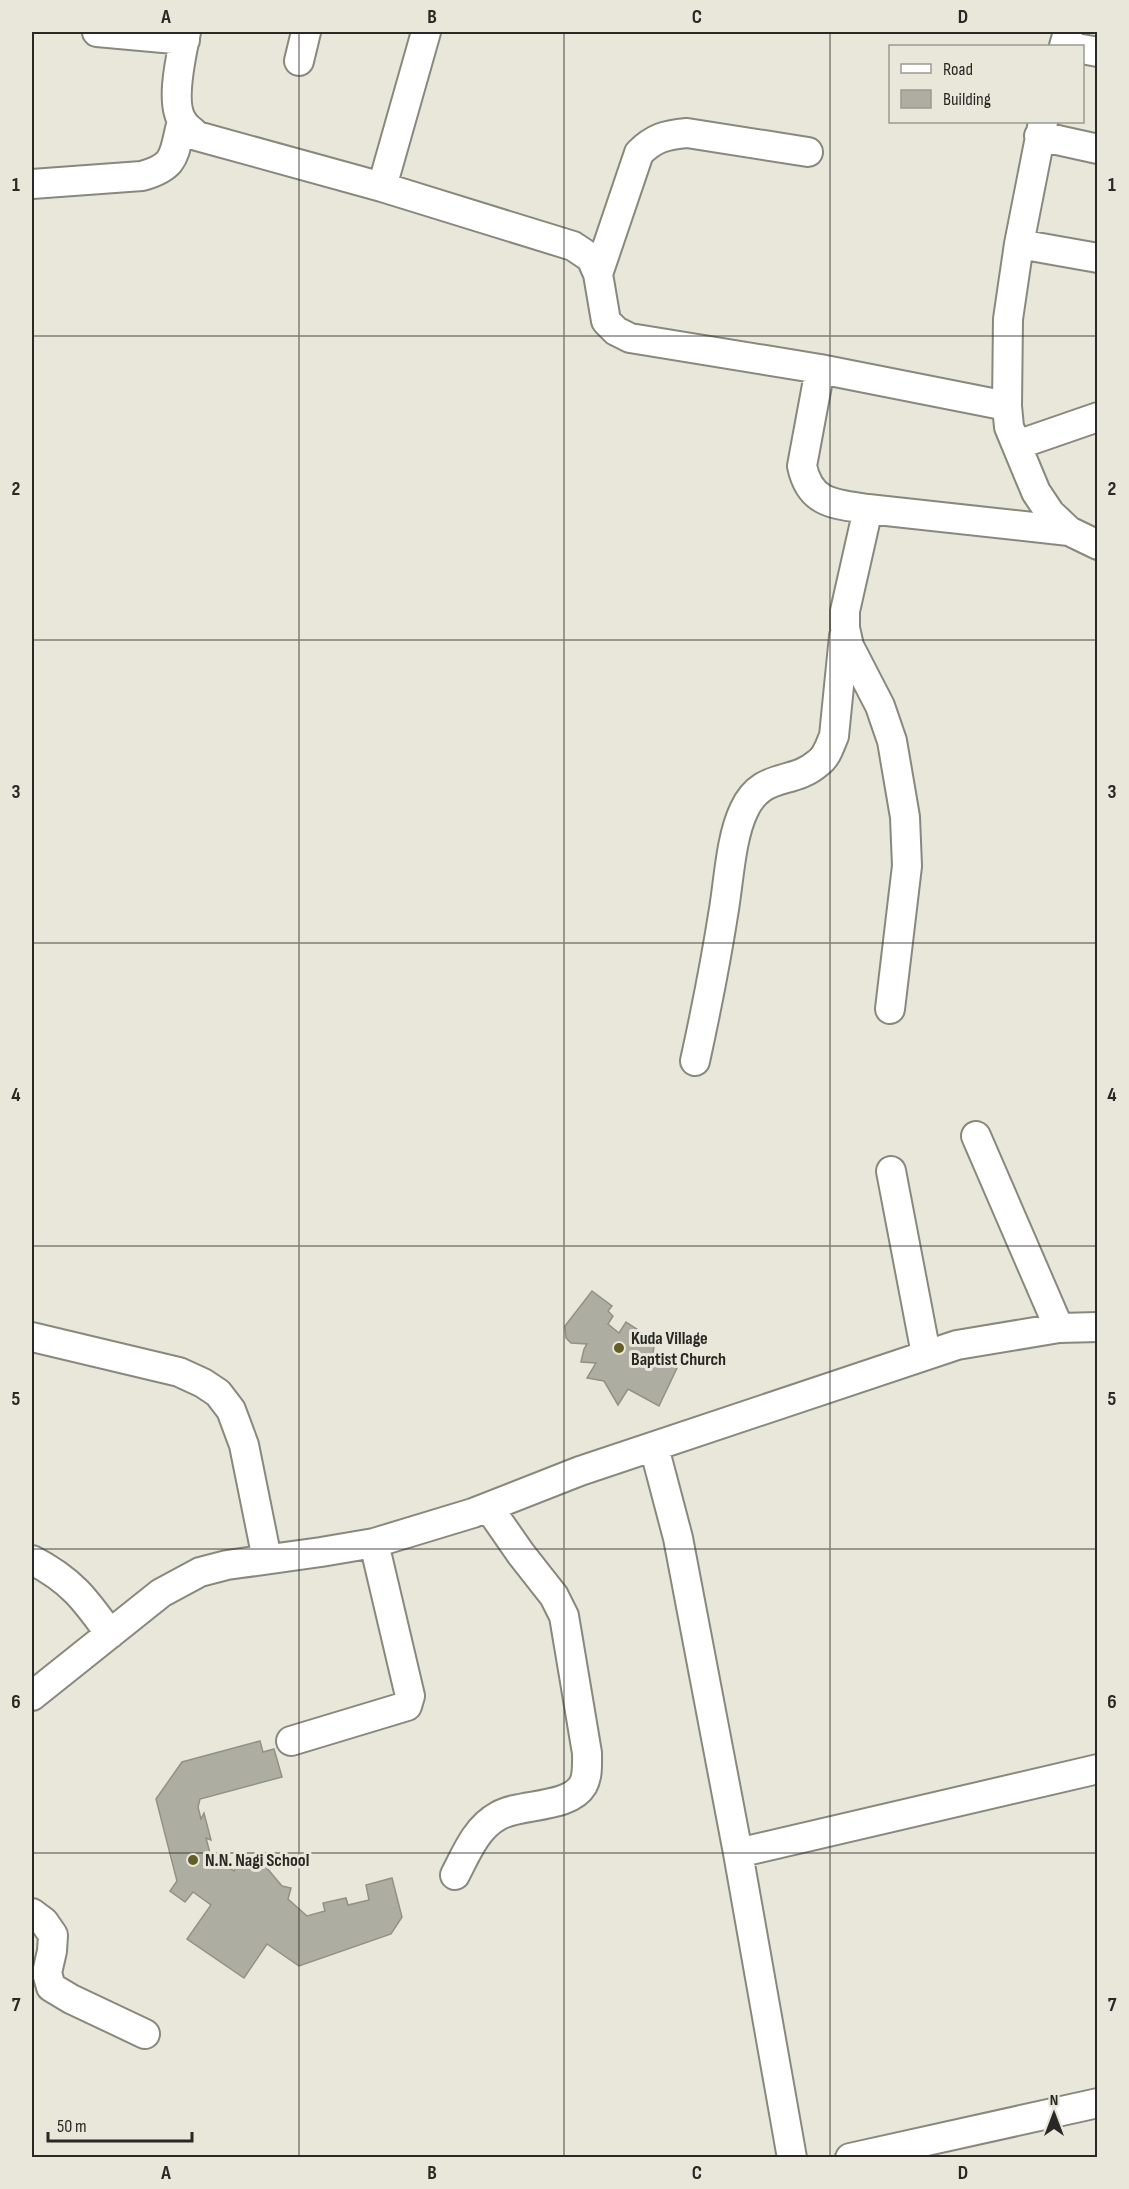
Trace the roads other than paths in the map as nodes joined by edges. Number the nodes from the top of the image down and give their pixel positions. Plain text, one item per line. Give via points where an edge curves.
1 (97, 32) edge
2 (306, 32) edge
3 (426, 32) edge
4 (185, 36) edge
5 (299, 61) dead end
6 (182, 121) junction
7 (1041, 129) edge
8 (1098, 149) edge
9 (808, 152) dead end
10 (32, 184) edge
11 (382, 187) junction
12 (1019, 244) junction
13 (1098, 258) edge
14 (598, 274) junction
15 (820, 369) junction
16 (1007, 406) junction
17 (1098, 417) edge
18 (1017, 446) junction
19 (868, 509) junction
20 (1070, 531) junction
21 (1098, 544) edge
22 (844, 628) junction
23 (890, 1009) dead end
24 (695, 1061) dead end
25 (976, 1136) dead end
26 (891, 1171) dead end
27 (1098, 1327) edge
28 (1059, 1328) junction
29 (32, 1337) edge
30 (926, 1354) junction
31 (654, 1447) junction
32 (489, 1508) junction
33 (374, 1543) junction
34 (267, 1559) junction
35 (32, 1560) edge
36 (110, 1634) junction
37 (32, 1696) edge
38 (291, 1741) dead end
39 (1098, 1769) edge
40 (738, 1853) junction
41 (455, 1875) dead end
42 (32, 1913) edge
43 (144, 2034) dead end
44 (1098, 2103) edge
45 (792, 2157) edge
46 (850, 2157) edge

1 - 4 street
2 - 5 street
3 - 11 street
4 - 6 street via 178,75
6 - 10 street via 173,155 158,171 142,176
6 - 11 street via 197,136
7 - 8 street
7 - 12 street
9 - 14 street via 687,133 650,142 639,153
11 - 14 street via 573,246 591,258
12 - 13 street
12 - 16 street via 1008,319
14 - 15 street via 606,321 630,338
15 - 16 street
15 - 19 street via 802,466 805,482 818,497
16 - 18 street
17 - 18 street
18 - 20 street via 1036,492 1050,513
19 - 20 street
19 - 22 street via 844,611
20 - 21 street
22 - 23 street via 892,741 905,817 907,866
22 - 24 street via 834,735 829,750 819,763 800,774 755,791 743,810
25 - 28 street
26 - 30 street
27 - 28 street
28 - 30 street
29 - 34 street via 179,1372 218,1394 231,1410 244,1445
30 - 31 street
31 - 32 street via 580,1471
31 - 40 street via 678,1538
32 - 33 street
32 - 41 street via 554,1596 564,1616 587,1772 583,1785 567,1798 512,1810 491,1820 474,1839
33 - 34 street
33 - 38 street via 409,1702
34 - 36 street via 200,1572 161,1593
35 - 36 street via 61,1576 80,1593
36 - 37 street
39 - 40 street
40 - 45 street
42 - 43 street via 53,1935 47,1973 51,1987
44 - 46 street

